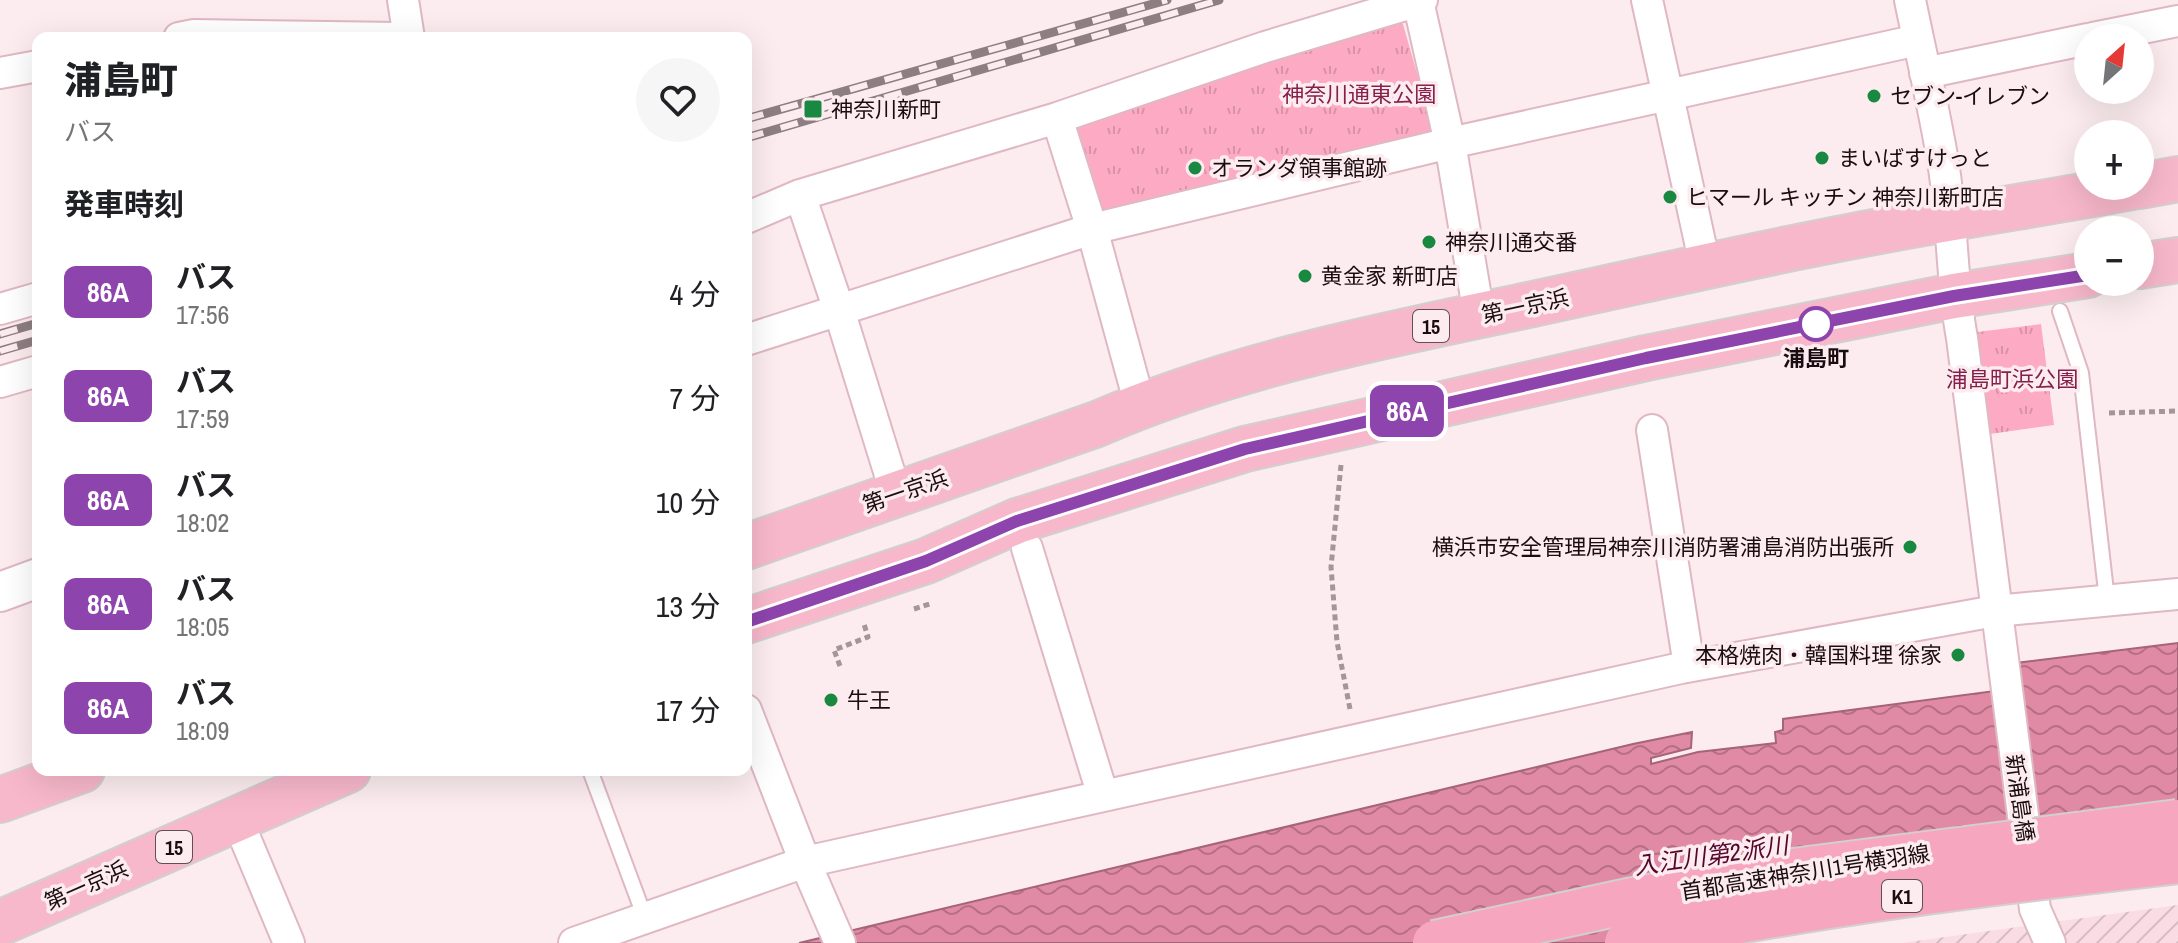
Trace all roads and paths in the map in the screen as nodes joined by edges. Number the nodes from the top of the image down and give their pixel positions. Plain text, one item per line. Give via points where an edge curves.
1 (403, 0) edge
2 (1647, 0) edge
3 (1910, 0) edge
4 (1420, 1) edge
5 (2178, 21) edge
6 (2154, 26) edge
7 (408, 32) edge
8 (1918, 40) junction
9 (2074, 41) edge
10 (32, 67) edge
11 (0, 73) edge
12 (1925, 73) junction
13 (1667, 96) junction
14 (1057, 118) junction
15 (1450, 143) junction
16 (2178, 179) edge
17 (2154, 183) edge
18 (800, 195) junction
19 (2074, 197) edge
20 (752, 215) edge
21 (1951, 219) junction
22 (1092, 229) junction
23 (2178, 260) edge
24 (2154, 264) edge
25 (1705, 265) junction
26 (2074, 277) edge
27 (1954, 296) junction
28 (32, 300) edge
29 (0, 309) edge
30 (839, 310) junction
31 (2060, 311) dead end
32 (1479, 315) junction
33 (752, 338) edge
34 (32, 373) edge
35 (0, 382) edge
36 (1140, 405) junction
37 (2178, 411) edge
38 (2088, 413) junction
39 (1652, 430) dead end
40 (1341, 460) dead end
41 (896, 494) junction
42 (752, 545) edge
43 (1027, 548) dead end
44 (32, 580) edge
45 (0, 592) edge
46 (2178, 594) edge
47 (2107, 600) junction
48 (1995, 611) junction
49 (752, 619) edge
50 (864, 624) dead end
51 (840, 666) dead end
52 (1689, 666) junction
53 (752, 725) edge
54 (1356, 739) junction
55 (56, 776) edge
56 (334, 776) edge
57 (592, 776) edge
58 (4, 788) edge
59 (1103, 796) junction
60 (237, 819) junction
61 (2178, 822) edge
62 (2178, 861) edge
63 (805, 862) junction
64 (645, 918) junction
65 (0, 923) edge
66 (836, 933) edge
67 (289, 943) edge
68 (574, 943) edge
69 (1435, 943) edge
70 (1627, 943) edge
71 (2050, 943) edge

1 - 7 street
2 - 13 street
3 - 8 street, 新浦島橋
4 - 14 street
4 - 15 street
5 - 6 street
8 - 12 street, 新浦島橋
8 - 13 street
9 - 12 street
10 - 11 street
12 - 21 street, 新浦島橋
13 - 15 street
13 - 25 street
14 - 18 street
14 - 22 street
15 - 22 street
15 - 32 street
16 - 17 highway, 第一京浜 / 15
18 - 20 street
18 - 30 street
19 - 21 highway, 第一京浜 / 15
21 - 25 highway, 第一京浜 / 15
21 - 27 street, 新浦島橋
22 - 30 street
22 - 36 street
23 - 24 highway
25 - 32 highway, 第一京浜 / 15
26 - 27 highway
27 - 48 street, 新浦島橋
27 - 49 highway via 1646,358 1245,449 1017,521 926,561
28 - 29 street
30 - 33 street
30 - 41 street
31 - 38 lane
32 - 36 highway, 第一京浜 / 15 via 1309,354
34 - 35 street
36 - 41 highway, 第一京浜 / 15
37 - 38 path
38 - 47 lane
39 - 52 street
40 - 54 path via 1331,567 1337,642
41 - 42 highway, 第一京浜 / 15
43 - 59 street
44 - 45 street
46 - 47 street
47 - 48 street
48 - 52 street
48 - 71 street, 新浦島橋, bridge via 2035,909
50 - 51 path via 868,637 834,650
52 - 54 street
53 - 63 street
54 - 59 street
55 - 58 highway
56 - 60 highway, 第一京浜 / 15
57 - 64 lane
59 - 63 street
60 - 65 highway, 第一京浜 / 15
60 - 67 street
61 - 69 highway, 首都高速神奈川1号横羽線 / K1, bridge via 1778,873
62 - 70 highway, 首都高速神奈川1号横羽線 / K1, bridge via 1784,914
63 - 64 street
63 - 66 street
64 - 68 street

